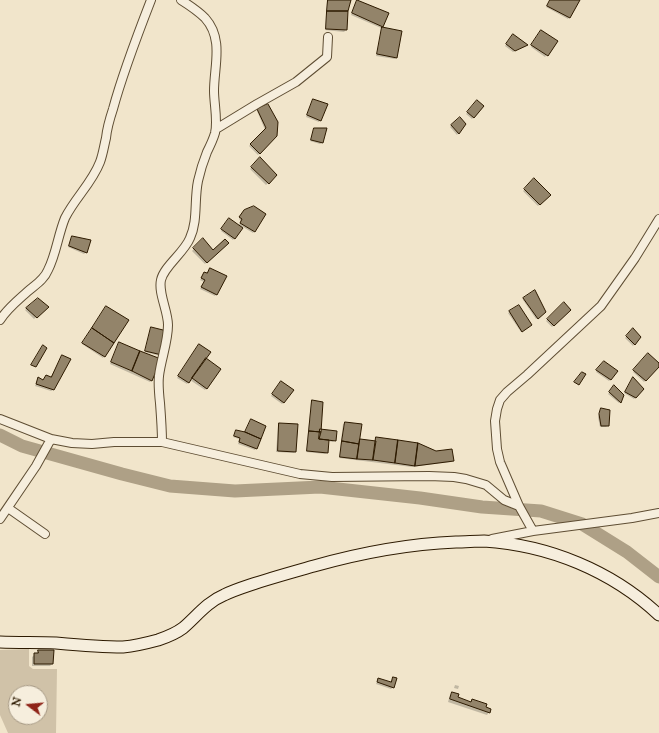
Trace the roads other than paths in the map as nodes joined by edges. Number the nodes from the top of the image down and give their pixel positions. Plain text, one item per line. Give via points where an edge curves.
1 (151, 0) edge
2 (181, 0) edge
3 (328, 37) dead end
4 (216, 129) junction
5 (659, 219) edge
6 (0, 320) edge
7 (0, 419) edge
8 (50, 439) junction
9 (162, 442) junction
10 (519, 506) junction
11 (8, 508) junction
12 (659, 513) edge
13 (0, 520) edge
14 (533, 531) junction
15 (45, 534) dead end
16 (483, 541) junction
17 (659, 615) edge
18 (0, 642) edge

1 - 6 street via 112,110 98,167 65,219 45,276 11,306
2 - 4 street via 204,17 215,36
3 - 4 street via 327,57 296,82
4 - 9 street via 200,174 193,231 183,251 164,274 161,283 168,324 159,376
5 - 10 street via 635,258 600,306 500,400 495,421 497,449 505,476
7 - 8 street
8 - 9 street via 87,444
8 - 11 street via 36,466
9 - 10 street via 300,474 332,477 430,476 466,479 486,485 504,500
10 - 14 street
11 - 13 street
11 - 15 street
12 - 14 street
14 - 16 street
16 - 17 street via 546,551 584,565 634,595
16 - 18 street via 385,549 276,576 222,596 182,629 170,636 147,643 124,647

